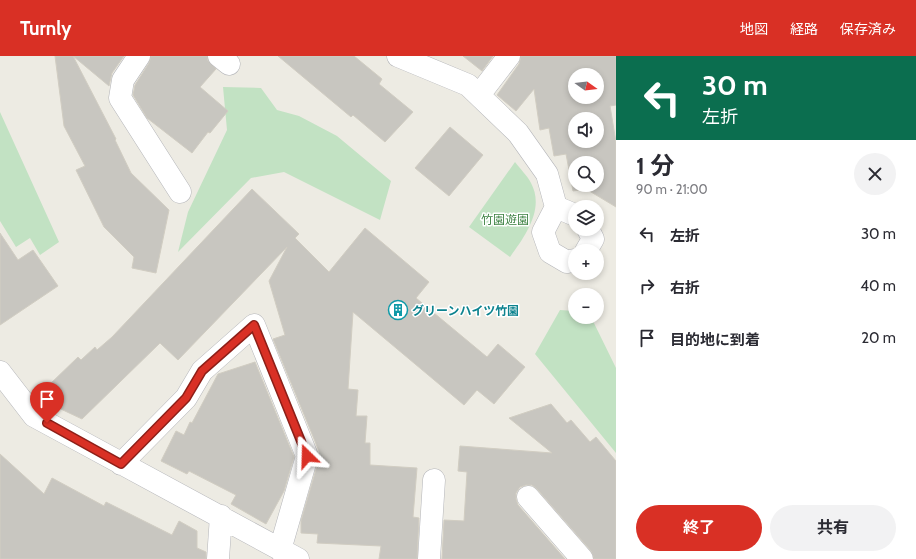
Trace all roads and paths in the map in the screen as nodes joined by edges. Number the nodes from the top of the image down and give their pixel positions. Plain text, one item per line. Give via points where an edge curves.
1 (139, 56) edge
2 (398, 56) edge
3 (509, 56) edge
4 (479, 95) junction
5 (180, 192) dead end
6 (566, 211) edge
7 (568, 262) edge
8 (0, 372) edge
9 (121, 464) junction
10 (434, 480) dead end
11 (528, 497) dead end
12 (221, 516) junction
13 (289, 554) edge
14 (573, 556) edge
15 (218, 559) edge
16 (429, 559) edge

1 - 5 street via 123,80 120,98
2 - 4 street via 468,85
3 - 4 street
4 - 6 street via 518,134 546,174
6 - 7 street via 543,232 550,252
8 - 9 street via 34,416
9 - 12 street
9 - 13 street via 186,398 202,371 254,325 307,456
10 - 16 street
11 - 14 street
12 - 13 street
12 - 15 street

